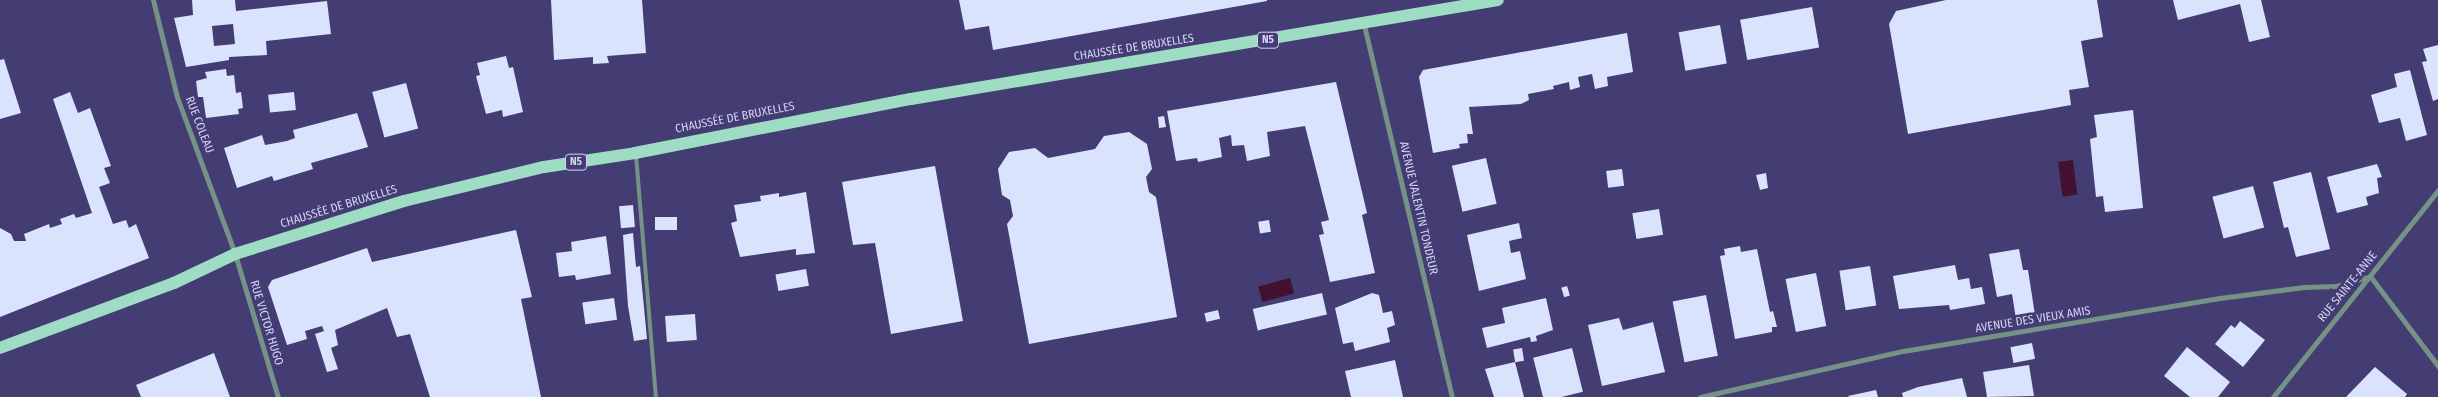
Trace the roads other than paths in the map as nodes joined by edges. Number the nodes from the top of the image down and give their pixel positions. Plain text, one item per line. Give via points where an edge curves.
1 (153, 0) edge
2 (1498, 0) edge
3 (1364, 25) junction
4 (635, 153) junction
5 (2438, 190) edge
6 (236, 254) junction
7 (2370, 276) junction
8 (0, 348) edge
9 (2438, 366) edge
10 (278, 397) edge
11 (656, 397) edge
12 (1452, 397) edge
13 (1700, 397) edge
14 (2273, 397) edge

1 - 6 street, RUE COLEAU via 177,96
2 - 3 main road, CHAUSSÉE DE BRUXELLES / N5
3 - 4 main road, CHAUSSÉE DE BRUXELLES / N5 via 911,99 698,138
3 - 12 street, AVENUE VALENTIN TONDEUR
4 - 6 main road, CHAUSSÉE DE BRUXELLES / N5 via 544,167 404,201
4 - 11 lane
5 - 7 street, RUE SAINTE-ANNE
6 - 8 main road, CHAUSSÉE DE BRUXELLES / N5 via 174,282
6 - 10 street, RUE VICTOR HUGO
7 - 9 street
7 - 13 street, AVENUE DES VIEUX AMIS via 2336,286 2304,286 2220,298 1904,351
7 - 14 street, RUE SAINTE-ANNE

